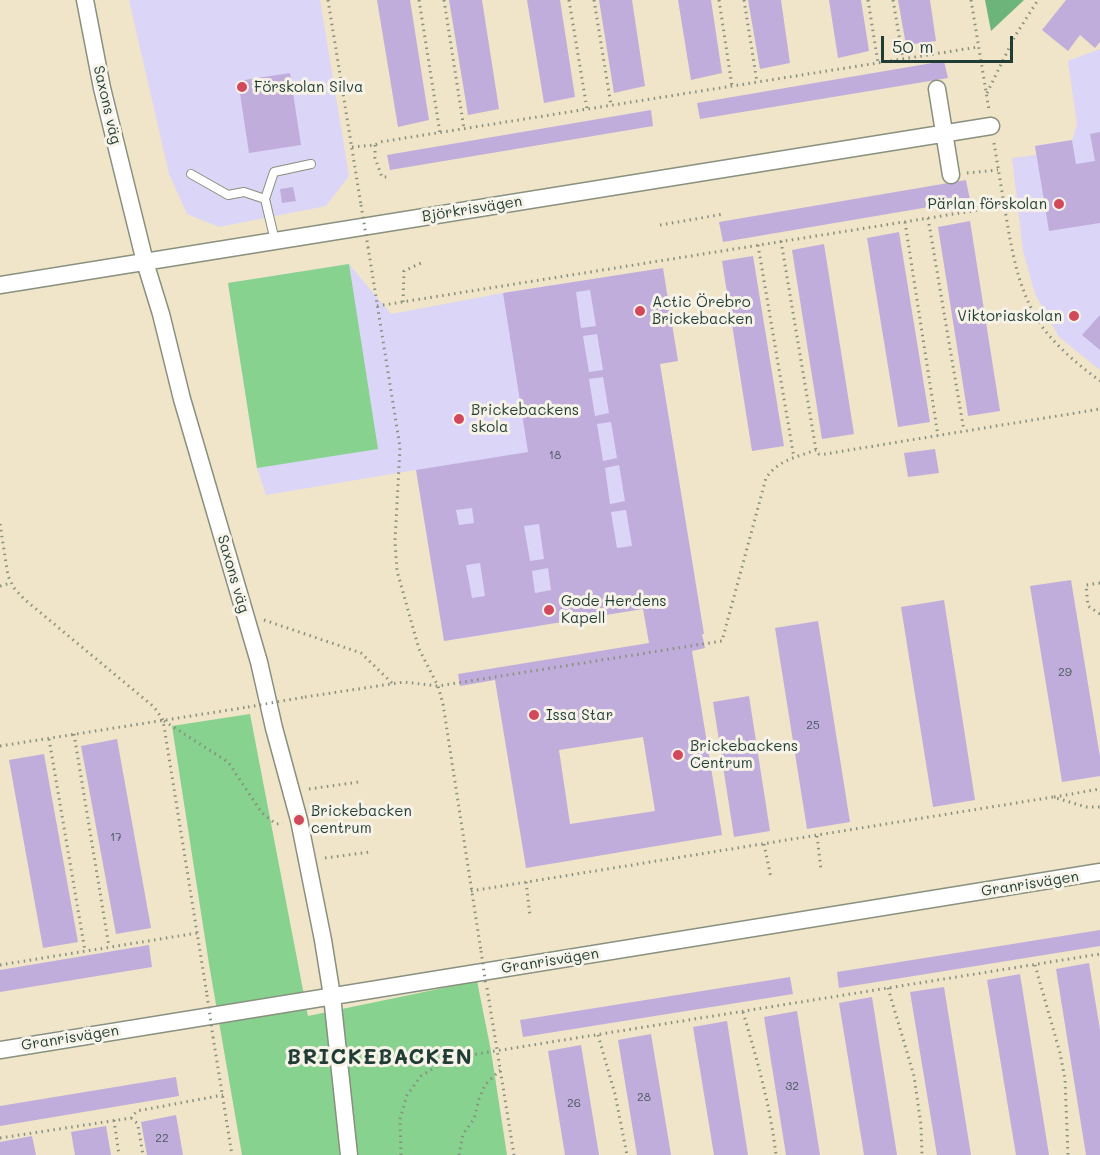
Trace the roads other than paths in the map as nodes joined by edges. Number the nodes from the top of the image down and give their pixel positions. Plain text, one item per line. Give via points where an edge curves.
1 (85, 0) edge
2 (937, 89) dead end
3 (991, 126) road end
4 (945, 134) junction
5 (311, 164) dead end
6 (191, 174) dead end
7 (951, 175) road end
8 (265, 199) junction
9 (274, 241) junction
10 (145, 262) junction
11 (0, 285) edge
12 (1100, 872) edge
13 (332, 996) junction
14 (0, 1050) edge
15 (349, 1155) edge

1 - 10 street, Saxons väg via 102,88
2 - 4 street
3 - 4 street, Björkrisvägen
4 - 7 street
4 - 9 street, Björkrisvägen
5 - 8 lane via 274,172
6 - 8 lane via 228,195 244,192
8 - 9 lane
9 - 10 street, Björkrisvägen
10 - 11 street, Björkrisvägen
10 - 13 street, Saxons väg via 259,662 299,820
12 - 13 street, Granrisvägen
13 - 14 street, Granrisvägen
13 - 15 street, Saxons väg

